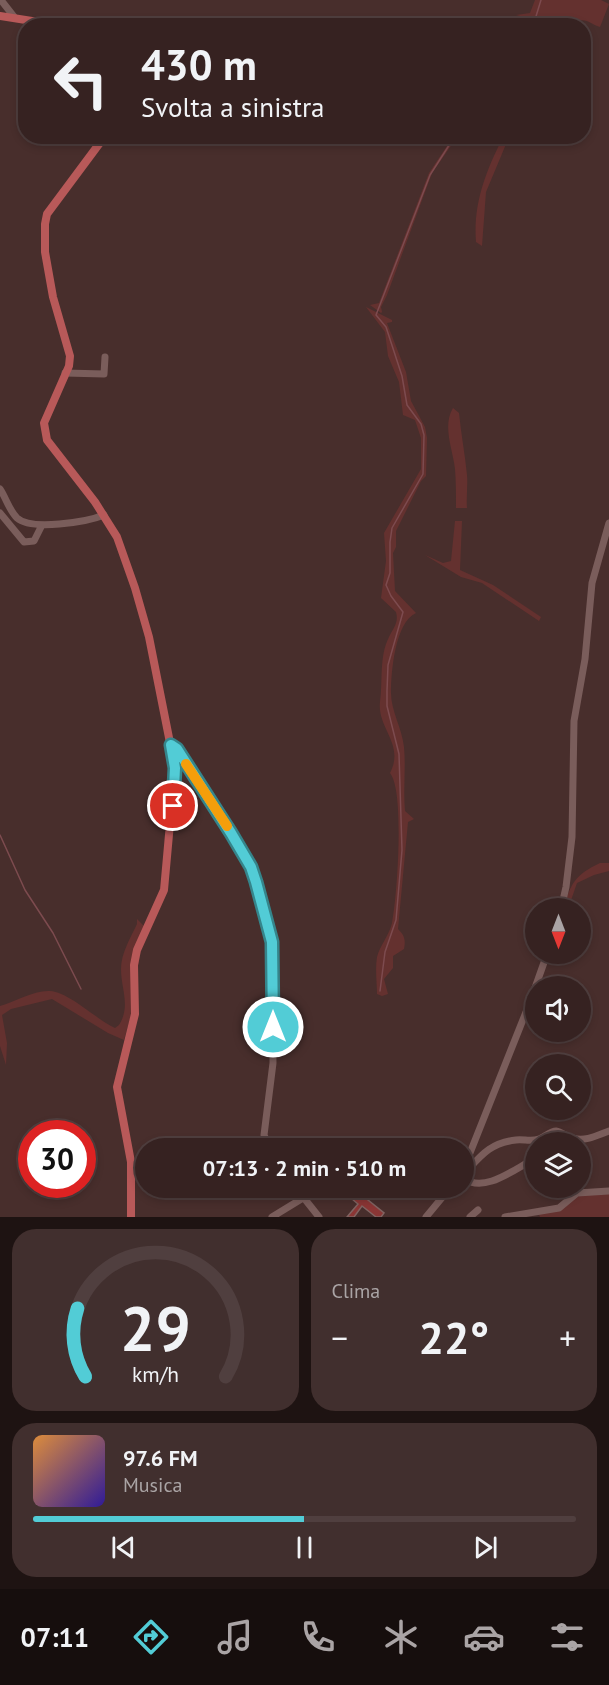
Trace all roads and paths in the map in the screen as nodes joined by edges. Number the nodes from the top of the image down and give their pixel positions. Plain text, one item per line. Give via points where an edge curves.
1 (1, 0) edge
2 (0, 16) edge
3 (15, 18) junction
4 (18, 18) edge
5 (99, 144) edge
6 (105, 357) dead end
7 (65, 373) junction
8 (0, 489) edge
9 (0, 513) edge
10 (104, 515) junction
11 (609, 523) edge
12 (42, 525) junction
13 (171, 745) junction
14 (564, 898) edge
15 (543, 964) edge
16 (609, 1131) edge
17 (265, 1138) edge
18 (591, 1138) edge
19 (525, 1140) edge
20 (474, 1143) edge
21 (474, 1162) edge
22 (525, 1164) edge
23 (474, 1183) edge
24 (609, 1191) edge
25 (303, 1198) joint
26 (442, 1198) edge
27 (478, 1210) dead end
28 (131, 1217) edge
29 (272, 1217) edge
30 (319, 1217) edge
31 (426, 1217) edge
32 (470, 1217) edge
33 (505, 1217) edge

1 - 3 street
2 - 3 main road
3 - 4 main road
5 - 7 main road via 47,214 45,224 45,252 53,297 69,347
6 - 7 street via 104,374
7 - 10 main road via 44,423 47,440
8 - 12 street via 17,518
9 - 12 street via 24,542 34,541
10 - 12 street
10 - 13 main road via 117,537 135,588
11 - 14 street via 592,583 574,721 572,837
13 - 17 street via 251,867 272,942 273,1063
13 - 28 main road via 175,782 164,891 137,950 135,1014 117,1087 131,1162
15 - 20 street
16 - 18 street
19 - 21 street via 491,1148
22 - 23 street via 487,1184
24 - 33 street via 577,1193 559,1208
25 - 29 street
25 - 30 street
26 - 31 street
27 - 32 street

